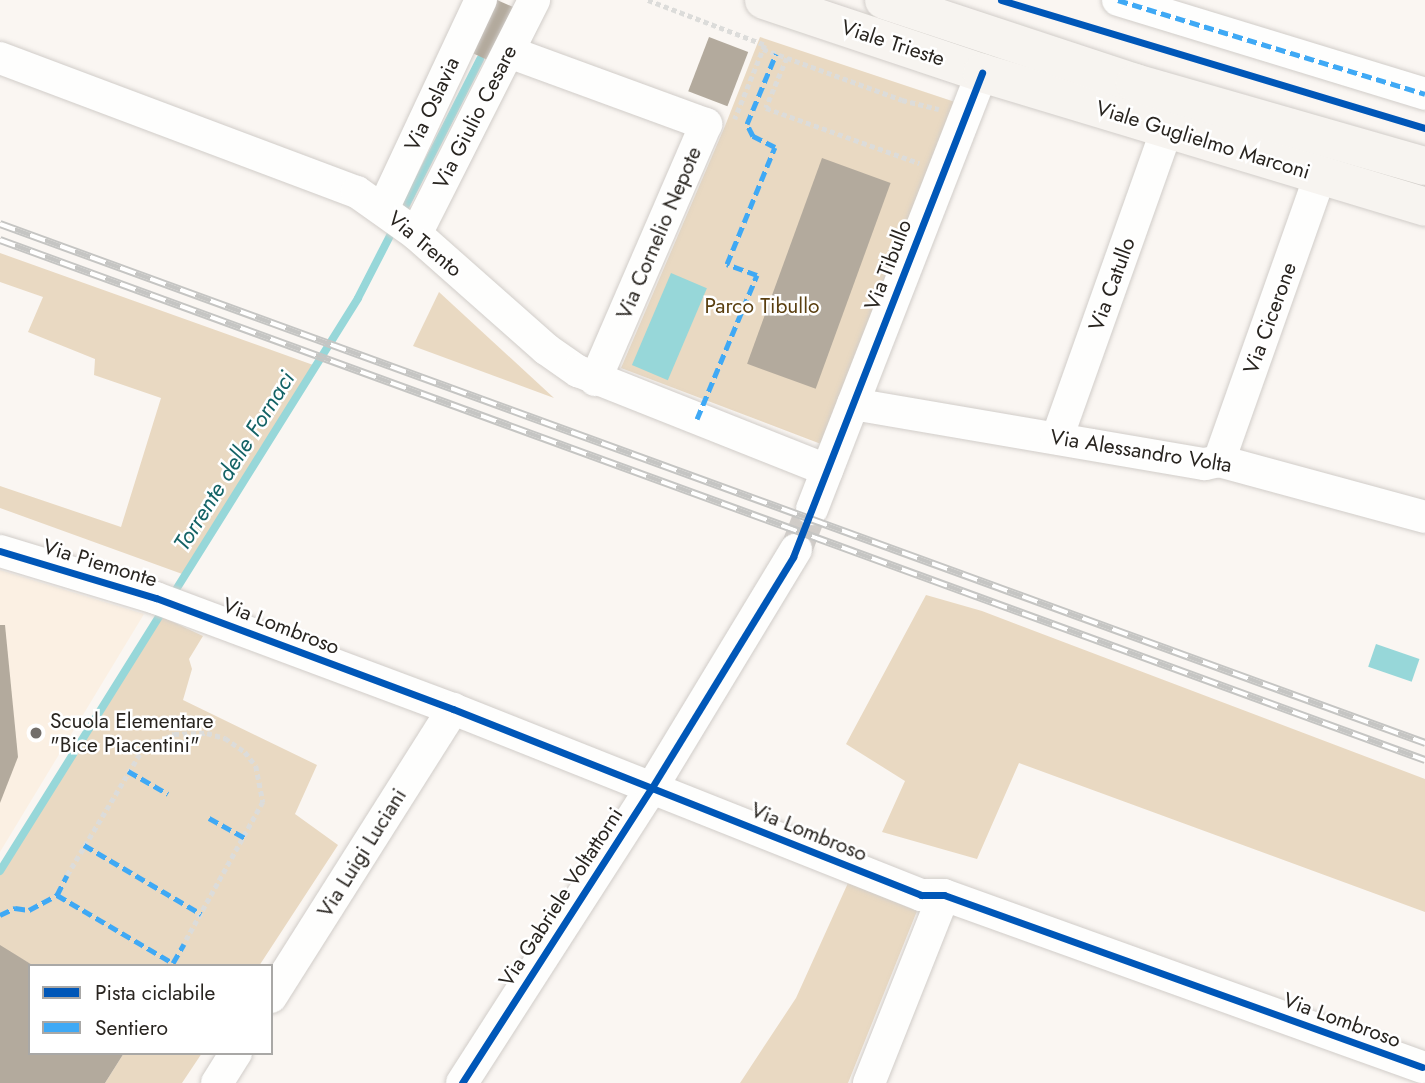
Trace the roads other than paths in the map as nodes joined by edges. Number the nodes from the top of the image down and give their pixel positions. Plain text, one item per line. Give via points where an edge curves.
1 (481, 0) edge
2 (534, 0) edge
3 (764, 0) edge
4 (884, 0) edge
5 (1118, 0) edge
6 (1025, 47) joint
7 (509, 52) junction
8 (0, 58) edge
9 (982, 73) junction
10 (1425, 94) edge
11 (1167, 129) junction
12 (1425, 166) edge
13 (1320, 176) junction
14 (1425, 207) edge
15 (383, 209) junction
16 (416, 234) junction
17 (596, 380) junction
18 (853, 404) junction
19 (1057, 439) junction
20 (1219, 461) junction
21 (827, 470) junction
22 (812, 509) tunnel mouth
23 (1425, 517) edge
24 (796, 550) tunnel mouth
25 (0, 551) edge
26 (189, 610) joint
27 (453, 709) junction
28 (651, 789) junction
29 (944, 895) junction
30 (273, 994) edge
31 (235, 1055) edge
32 (1422, 1068) dead end
33 (217, 1083) edge
34 (462, 1083) edge
35 (869, 1083) edge

1 - 15 street, Via Oslavia
2 - 7 street, Via Giulio Cesare
3 - 9 street, Viale Trieste
4 - 6 street, Viale Trieste
5 - 10 street
6 - 12 street, Viale Guglielmo Marconi
7 - 16 street, Via Giulio Cesare
7 - 17 street, Via Cornelio Nepote via 706,124
8 - 15 street, Via Trento via 330,180
9 - 11 street, Viale Guglielmo Marconi
9 - 18 street, Via Tibullo
11 - 13 street, Viale Guglielmo Marconi
11 - 19 street, Via Catullo
13 - 14 street, Viale Guglielmo Marconi
13 - 20 street, Via Cicerone
15 - 16 street, Via Trento
16 - 17 street, Via Trento via 546,349
17 - 21 street, Via Trento
18 - 19 street, Via Alessandro Volta
18 - 21 street, Via Tibullo
19 - 20 street, Via Alessandro Volta via 1205,464
20 - 23 street, Via Alessandro Volta
21 - 22 street
24 - 28 street, Via Gabriele Voltattorni
25 - 26 street, Via Piemonte
26 - 27 street, Via Lombroso
27 - 28 street, Via Lombroso
27 - 30 street, Via Luigi Luciani
28 - 29 street, Via Lombroso via 921,895
28 - 34 street, Via Gabriele Voltattorni
29 - 32 street, Via Lombroso
29 - 35 street
31 - 33 street

